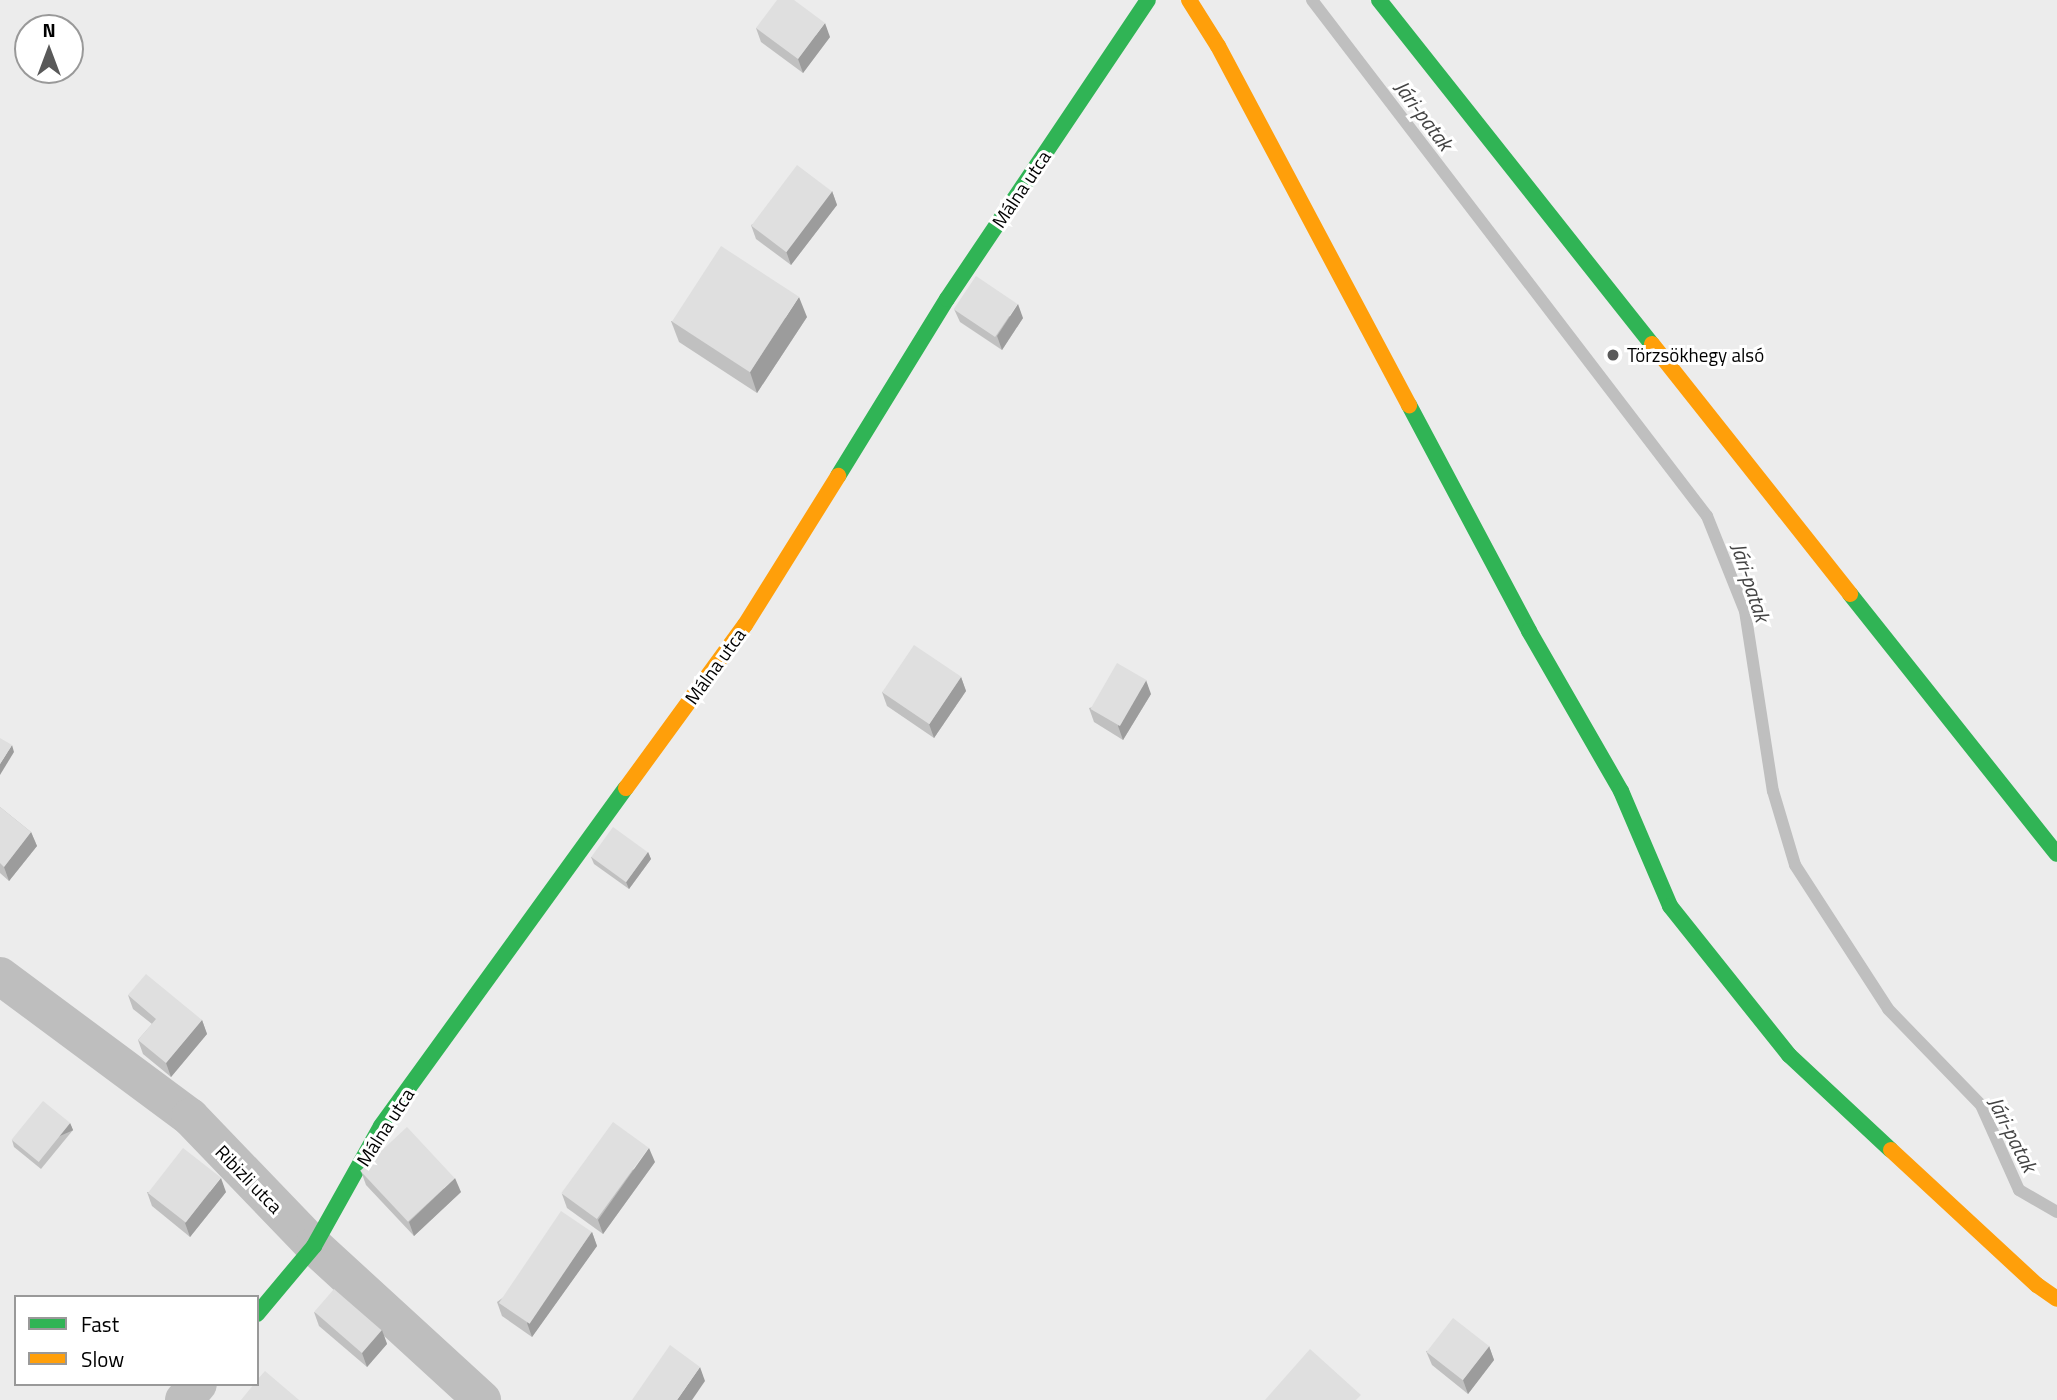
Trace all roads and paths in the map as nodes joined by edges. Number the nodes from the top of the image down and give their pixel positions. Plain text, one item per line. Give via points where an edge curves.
1 (1148, 0) edge
2 (1189, 0) edge
3 (1380, 0) edge
4 (2057, 854) edge
5 (0, 976) edge
6 (314, 1247) junction
7 (2057, 1299) edge
8 (259, 1312) edge
9 (196, 1386) edge
10 (184, 1400) edge
11 (482, 1400) edge

1 - 6 street, Málna utca via 947,299 745,625 382,1126
2 - 7 street via 1621,791 1671,906 1790,1055
3 - 4 street
5 - 6 street, Ribizli utca via 190,1117
6 - 8 street, Málna utca
6 - 11 street, Ribizli utca
9 - 10 street

